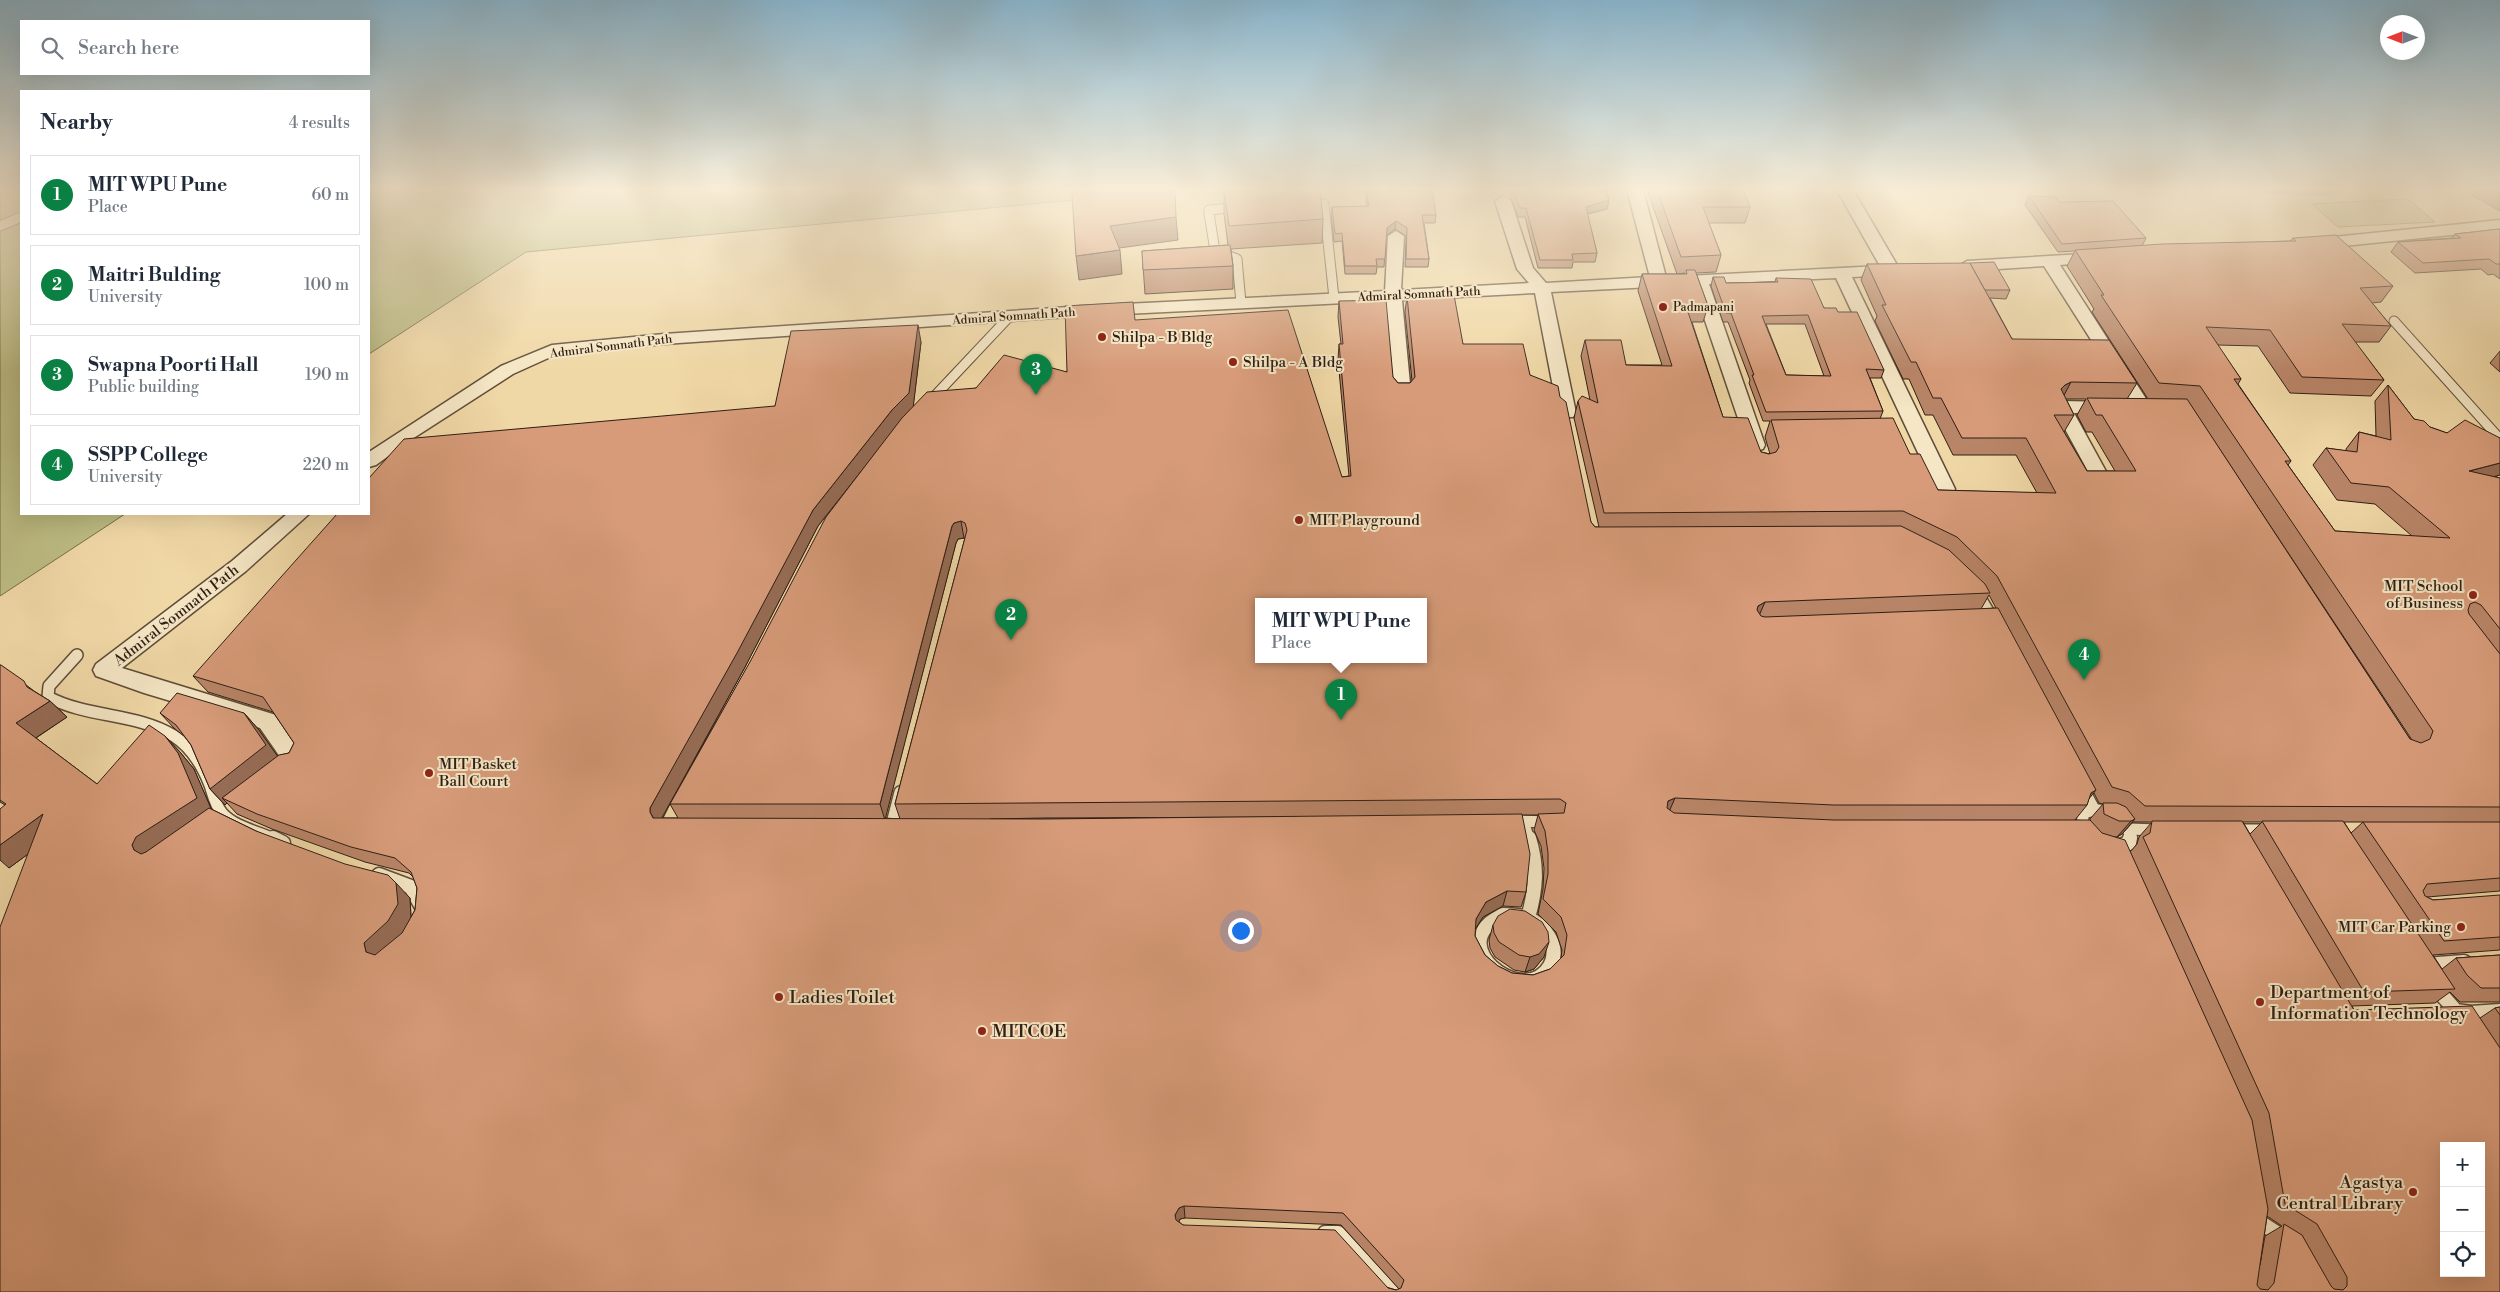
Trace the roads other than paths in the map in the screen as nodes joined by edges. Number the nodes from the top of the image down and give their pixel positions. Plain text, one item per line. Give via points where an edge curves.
1 (1214, 250) edge
2 (1329, 250) edge
3 (1395, 250) edge
4 (1519, 250) edge
5 (1650, 250) edge
6 (1880, 250) edge
7 (2118, 257) edge
8 (2049, 262) junction
9 (1950, 266) edge
10 (1911, 269) edge
11 (1891, 270) junction
12 (1841, 272) junction
13 (1699, 280) junction
14 (1658, 282) junction
15 (1542, 288) junction
16 (1393, 295) junction
17 (1334, 298) junction
18 (1241, 303) junction
19 (1010, 316) junction
20 (2394, 321) dead end
21 (1402, 394) edge
22 (920, 411) edge
23 (1568, 418) edge
24 (1896, 427) edge
25 (1916, 427) junction
26 (1751, 429) junction
27 (1770, 429) dead end
28 (2500, 439) edge
29 (370, 460) edge
30 (1762, 463) edge
31 (2099, 475) edge
32 (1945, 489) edge
33 (297, 515) edge
34 (1969, 584) edge
35 (2001, 635) edge
36 (77, 655) dead end
37 (292, 763) edge
38 (2076, 774) edge
39 (903, 780) edge
40 (236, 806) edge
41 (2094, 810) junction
42 (220, 818) junction
43 (1523, 821) junction
44 (1493, 822) edge
45 (1555, 822) edge
46 (891, 827) edge
47 (2129, 830) junction
48 (2167, 830) edge
49 (2282, 830) edge
50 (2242, 847) edge
51 (300, 849) edge
52 (362, 871) edge
53 (1528, 918) junction
54 (420, 922) edge
55 (2480, 960) edge
56 (2456, 1011) junction
57 (2500, 1011) edge
58 (2436, 1012) edge
59 (2467, 1027) edge
60 (2255, 1203) edge
61 (2258, 1221) junction
62 (1310, 1232) edge
63 (2255, 1238) edge
64 (2294, 1249) edge
65 (1392, 1292) edge

1 - 18 lane via 1237,258
2 - 17 lane
3 - 16 street
4 - 15 street via 1525,269
5 - 14 street
6 - 11 street
7 - 8 street
8 - 9 street
8 - 31 street via 2153,408 2062,407
10 - 11 street, Admiral Somnath Path
11 - 12 street, Admiral Somnath Path
12 - 13 street, Admiral Somnath Path
12 - 25 street
13 - 14 street, Admiral Somnath Path
13 - 26 street
14 - 15 street, Admiral Somnath Path
15 - 16 street, Admiral Somnath Path
15 - 23 street
16 - 17 street, Admiral Somnath Path
16 - 21 street
17 - 18 street, Admiral Somnath Path
18 - 19 street, Admiral Somnath Path
19 - 22 lane
19 - 29 street, Admiral Somnath Path via 664,339 552,350 507,370
20 - 28 lane
24 - 25 street
25 - 32 street
26 - 27 street
26 - 30 street
33 - 37 street, Admiral Somnath Path via 239,566 104,670 268,721
34 - 35 lane via 1981,596 1987,618
36 - 42 lane via 49,686 48,697 62,707 150,724 175,737 194,756 210,784
38 - 41 lane
39 - 46 lane
40 - 42 lane
41 - 47 lane via 2114,814
41 - 47 lane via 2084,813 2077,828 2097,843 2120,853 2130,840
42 - 51 lane
43 - 44 lane
43 - 45 lane
43 - 53 lane via 1537,862 1536,889
47 - 48 lane
49 - 50 lane via 2228,830
52 - 54 lane via 406,882 418,893
53 - 53 lane via 1547,933 1554,953 1548,968 1536,978 1513,980 1491,969 1480,948 1480,937 1485,927 1503,915
55 - 56 lane via 2418,961 2440,995
56 - 57 lane
56 - 58 lane
56 - 59 lane
60 - 61 lane
61 - 63 lane
61 - 64 lane via 2289,1240
62 - 65 lane via 1338,1233

